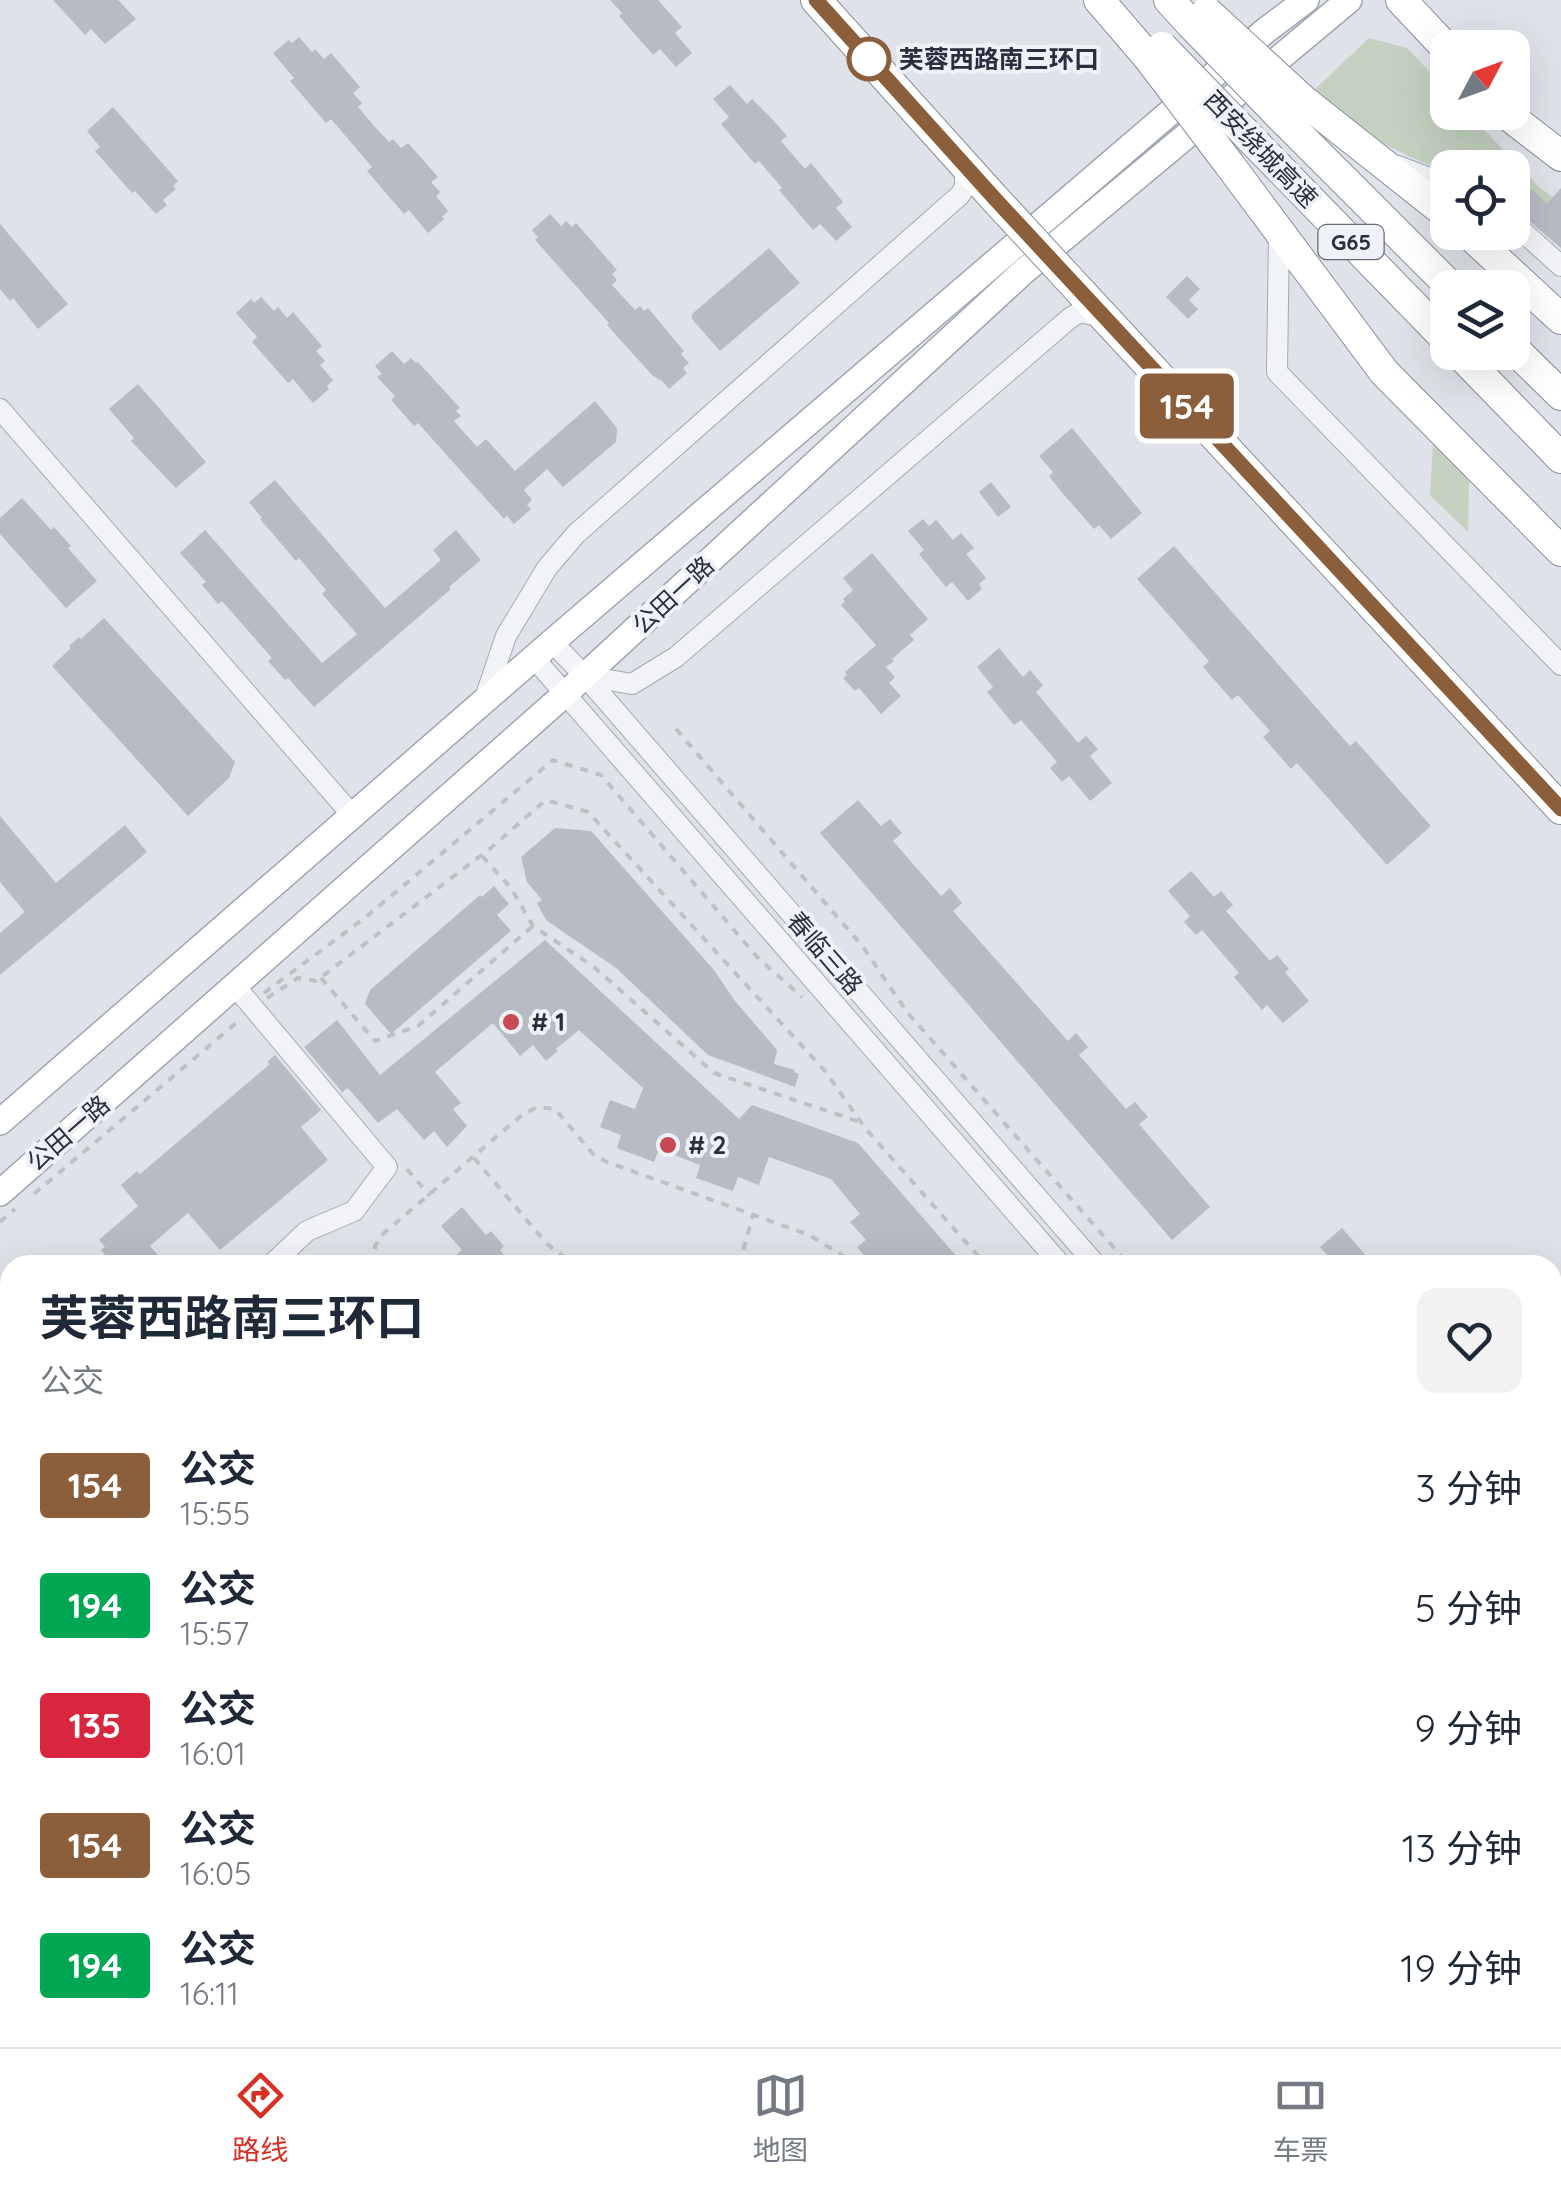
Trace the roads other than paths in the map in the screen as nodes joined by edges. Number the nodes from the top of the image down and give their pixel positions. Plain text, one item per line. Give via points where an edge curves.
1 (816, 0) edge
2 (1100, 0) edge
3 (1116, 0) edge
4 (1169, 0) edge
5 (1306, 0) edge
6 (1348, 0) edge
7 (1401, 0) edge
8 (1197, 12) edge
9 (1430, 31) edge
10 (1155, 52) junction
11 (1293, 110) junction
12 (1527, 130) edge
13 (1561, 156) edge
14 (1379, 160) junction
15 (965, 166) junction
16 (1424, 175) junction
17 (1430, 178) edge
18 (1430, 180) edge
19 (1430, 201) edge
20 (1279, 233) junction
21 (1530, 238) edge
22 (1486, 250) edge
23 (1506, 250) edge
24 (1561, 266) edge
25 (1436, 270) edge
26 (1561, 301) edge
27 (1105, 318) junction
28 (1561, 319) edge
29 (1430, 323) edge
30 (1530, 365) edge
31 (1475, 370) edge
32 (1561, 395) edge
33 (0, 409) edge
34 (1561, 458) edge
35 (1561, 551) edge
36 (543, 650) junction
37 (1561, 665) edge
38 (586, 676) junction
39 (565, 694) junction
40 (484, 701) junction
41 (1561, 809) edge
42 (352, 815) junction
43 (248, 1001) junction
44 (0, 1122) edge
45 (7, 1202) edge
46 (281, 1255) edge
47 (1053, 1255) edge
48 (1087, 1255) edge

1 - 15 highway
2 - 10 highway
3 - 10 highway, 西安绕城高速 / G65
4 - 8 highway, 西安绕城高速 / G65
5 - 36 main road, 公田一路
6 - 38 main road, 公田一路 via 1023,272
7 - 9 highway
8 - 11 highway, 西安绕城高速 / G65, bridge
10 - 20 highway, bridge
10 - 29 highway, 西安绕城高速 / G65, bridge via 1254,142
11 - 14 highway
11 - 25 highway, 西安绕城高速 / G65
12 - 13 highway
14 - 16 street
14 - 19 highway
15 - 27 highway, bridge
15 - 40 street via 960,196 576,534 506,636
16 - 17 street
16 - 18 street
20 - 35 highway via 1384,372
20 - 37 street via 1277,372
21 - 24 street
22 - 28 highway
23 - 26 street
27 - 38 street via 1080,312 1070,318 676,657 632,684
27 - 41 highway
30 - 32 highway
31 - 34 highway
33 - 42 street
36 - 38 street, 春临三路
36 - 39 street, 春临三路
36 - 40 main road, 公田一路
38 - 39 main road, 公田一路
38 - 48 street, 春临三路
39 - 43 main road, 公田一路
39 - 47 street, 春临三路
40 - 42 main road, 公田一路
42 - 44 main road, 公田一路
43 - 45 main road, 公田一路
43 - 46 street via 387,1166 354,1211 307,1231

